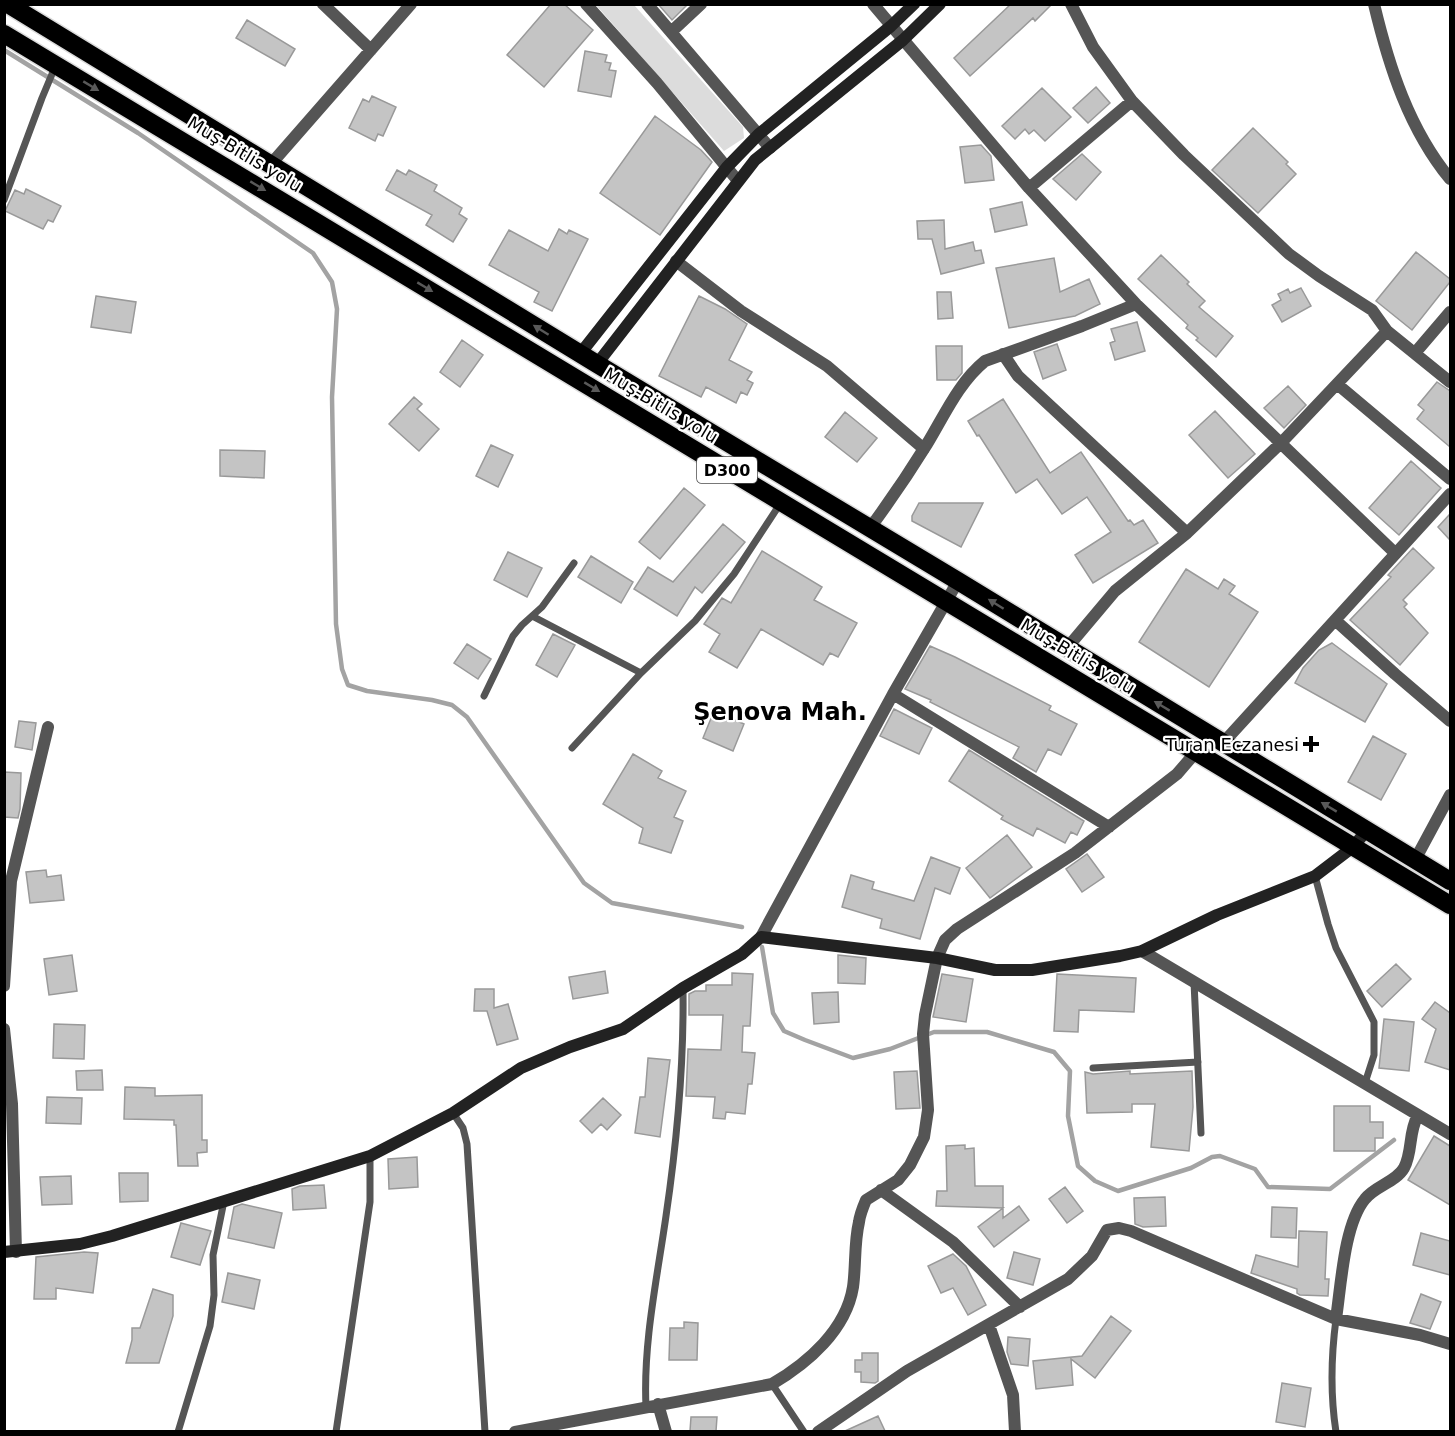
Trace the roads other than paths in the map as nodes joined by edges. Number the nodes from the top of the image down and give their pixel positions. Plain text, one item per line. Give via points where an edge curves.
1 (8, 4) edge
2 (323, 4) edge
3 (411, 4) edge
4 (586, 4) edge
5 (647, 4) edge
6 (701, 4) edge
7 (873, 4) edge
8 (914, 4) edge
9 (940, 4) edge
10 (1071, 4) edge
11 (1374, 4) edge
12 (891, 26) junction
13 (671, 32) junction
14 (4, 34) edge
15 (903, 40) junction
16 (371, 50) junction
17 (53, 71) junction
18 (1132, 101) junction
19 (759, 134) junction
20 (770, 148) junction
21 (271, 164) junction
22 (727, 167) junction
23 (1450, 179) edge
24 (738, 181) junction
25 (1029, 188) junction
26 (4, 200) edge
27 (676, 261) junction
28 (1136, 304) junction
29 (1450, 312) edge
30 (1387, 331) junction
31 (1415, 353) junction
32 (580, 354) junction
33 (1003, 354) junction
34 (597, 364) junction
35 (1450, 382) edge
36 (1337, 384) junction
37 (1281, 443) junction
38 (924, 449) junction
39 (1450, 479) edge
40 (792, 481) junction
41 (1450, 494) edge
42 (781, 502) junction
43 (841, 511) junction
44 (870, 528) junction
45 (830, 531) junction
46 (1187, 533) junction
47 (1395, 553) junction
48 (574, 562) dead end
49 (958, 581) junction
50 (946, 601) junction
51 (534, 616) junction
52 (1335, 620) junction
53 (1067, 648) junction
54 (641, 673) junction
55 (893, 694) junction
56 (484, 696) dead end
57 (1450, 721) edge
58 (48, 727) dead end
59 (1223, 743) junction
60 (572, 748) dead end
61 (1196, 752) junction
62 (1450, 795) edge
63 (1109, 827) junction
64 (1367, 830) junction
65 (1353, 847) junction
66 (1415, 860) junction
67 (1315, 876) junction
68 (1450, 881) edge
69 (1450, 905) edge
70 (761, 937) junction
71 (1142, 951) junction
72 (937, 957) junction
73 (1194, 982) junction
74 (4, 986) edge
75 (683, 988) junction
76 (4, 1029) edge
77 (1198, 1062) junction
78 (1093, 1068) dead end
79 (1365, 1083) junction
80 (453, 1113) junction
81 (1418, 1115) junction
82 (1201, 1132) dead end
83 (1450, 1134) edge
84 (370, 1156) junction
85 (881, 1190) junction
86 (224, 1201) junction
87 (10, 1252) edge
88 (1020, 1307) junction
89 (1336, 1319) junction
90 (989, 1325) junction
91 (1450, 1344) edge
92 (772, 1384) junction
93 (652, 1406) junction
94 (178, 1431) edge
95 (336, 1431) edge
96 (485, 1431) edge
97 (515, 1431) edge
98 (666, 1431) edge
99 (804, 1431) edge
100 (818, 1431) edge
101 (1015, 1431) edge
102 (1336, 1431) edge

1 - 21 highway, Muş-Bitlis yolu / D300
2 - 16 street
3 - 16 street
4 - 22 street
5 - 13 street
6 - 13 street
7 - 12 street
8 - 12 street
9 - 15 street
10 - 18 street via 1093,47
11 - 23 street via 1410,116
12 - 15 street
12 - 19 street
13 - 19 street
14 - 17 highway, Muş-Bitlis yolu / D300
15 - 20 street
15 - 25 street
16 - 21 street
17 - 26 lane
17 -> 42 highway, Muş-Bitlis yolu / D300
18 - 25 street
18 - 30 street via 1289,254 1372,310
19 - 20 street
19 - 22 street
20 - 24 street
32 -> 21 highway, Muş-Bitlis yolu / D300
22 - 24 street
22 - 32 street
24 - 27 street
25 - 28 street
27 - 34 street
27 - 38 street via 741,311 827,366
28 - 33 street
28 - 37 street
29 - 31 street
30 - 31 street
30 - 36 street
31 - 35 street
32 - 34 highway, Muş-Bitlis yolu / D300
33 - 38 street via 974,370
33 - 46 street via 1018,376
34 - 40 highway, Muş-Bitlis yolu / D300
36 - 37 street
36 - 39 street
37 - 46 street
37 - 47 street
38 - 44 street
40 - 42 highway
40 - 43 highway, Muş-Bitlis yolu / D300
41 - 47 street
42 - 45 highway, Muş-Bitlis yolu / D300
42 - 54 lane via 715,598
43 - 44 highway, Muş-Bitlis yolu / D300
43 - 45 highway
44 - 49 highway, Muş-Bitlis yolu / D300
45 - 50 highway, Muş-Bitlis yolu / D300
46 - 53 street via 1114,591
47 - 52 street
48 - 51 lane
49 - 50 street
53 -> 49 highway, Muş-Bitlis yolu / D300
50 - 55 street
50 - 61 highway, Muş-Bitlis yolu / D300
51 - 54 lane
51 - 56 lane via 513,636
52 - 57 street
52 - 59 street
59 -> 53 highway, Muş-Bitlis yolu / D300
54 - 60 lane
55 - 63 street
55 - 70 street
58 - 74 street via 11,881
64 -> 59 highway, Muş-Bitlis yolu / D300
61 - 63 street via 1177,774
61 - 65 highway, Muş-Bitlis yolu / D300
62 - 66 street
63 - 72 street via 1076,853 957,929 945,940
64 - 65 street
64 - 66 highway, Muş-Bitlis yolu / D300
65 - 67 street
65 - 69 highway, Muş-Bitlis yolu / D300
66 - 68 highway, Muş-Bitlis yolu / D300
67 - 71 street via 1216,915
67 - 79 lane via 1336,948 1374,1022 1374,1055
70 - 72 street
70 - 75 street via 742,954
71 - 72 street via 1023,970 995,970
71 - 73 street
72 - 85 street via 923,1034 928,1110 924,1137 898,1180
73 - 77 lane
73 - 79 street
75 - 80 street via 623,1029 537,1060
75 - 93 lane via 678,1117 647,1347
76 - 87 street via 12,1104
77 - 78 lane
77 - 82 lane
79 - 81 street
80 - 84 street
80 - 96 lane via 467,1144
81 - 83 street
81 - 89 street via 1401,1173 1370,1192 1353,1218
84 - 86 street
84 - 95 lane via 370,1202
85 - 88 street via 953,1242
85 - 92 street via 866,1200 858,1223 848,1307 807,1360
86 - 87 street via 80,1244
86 - 94 lane via 213,1255 210,1326
88 - 89 street via 1068,1279 1092,1256 1107,1230 1119,1228
88 - 90 street
89 - 91 street
89 - 102 lane via 1331,1366
90 - 100 street via 907,1371
90 - 101 street via 1014,1395
92 - 93 street
92 - 99 lane
93 - 97 street
93 - 98 street

